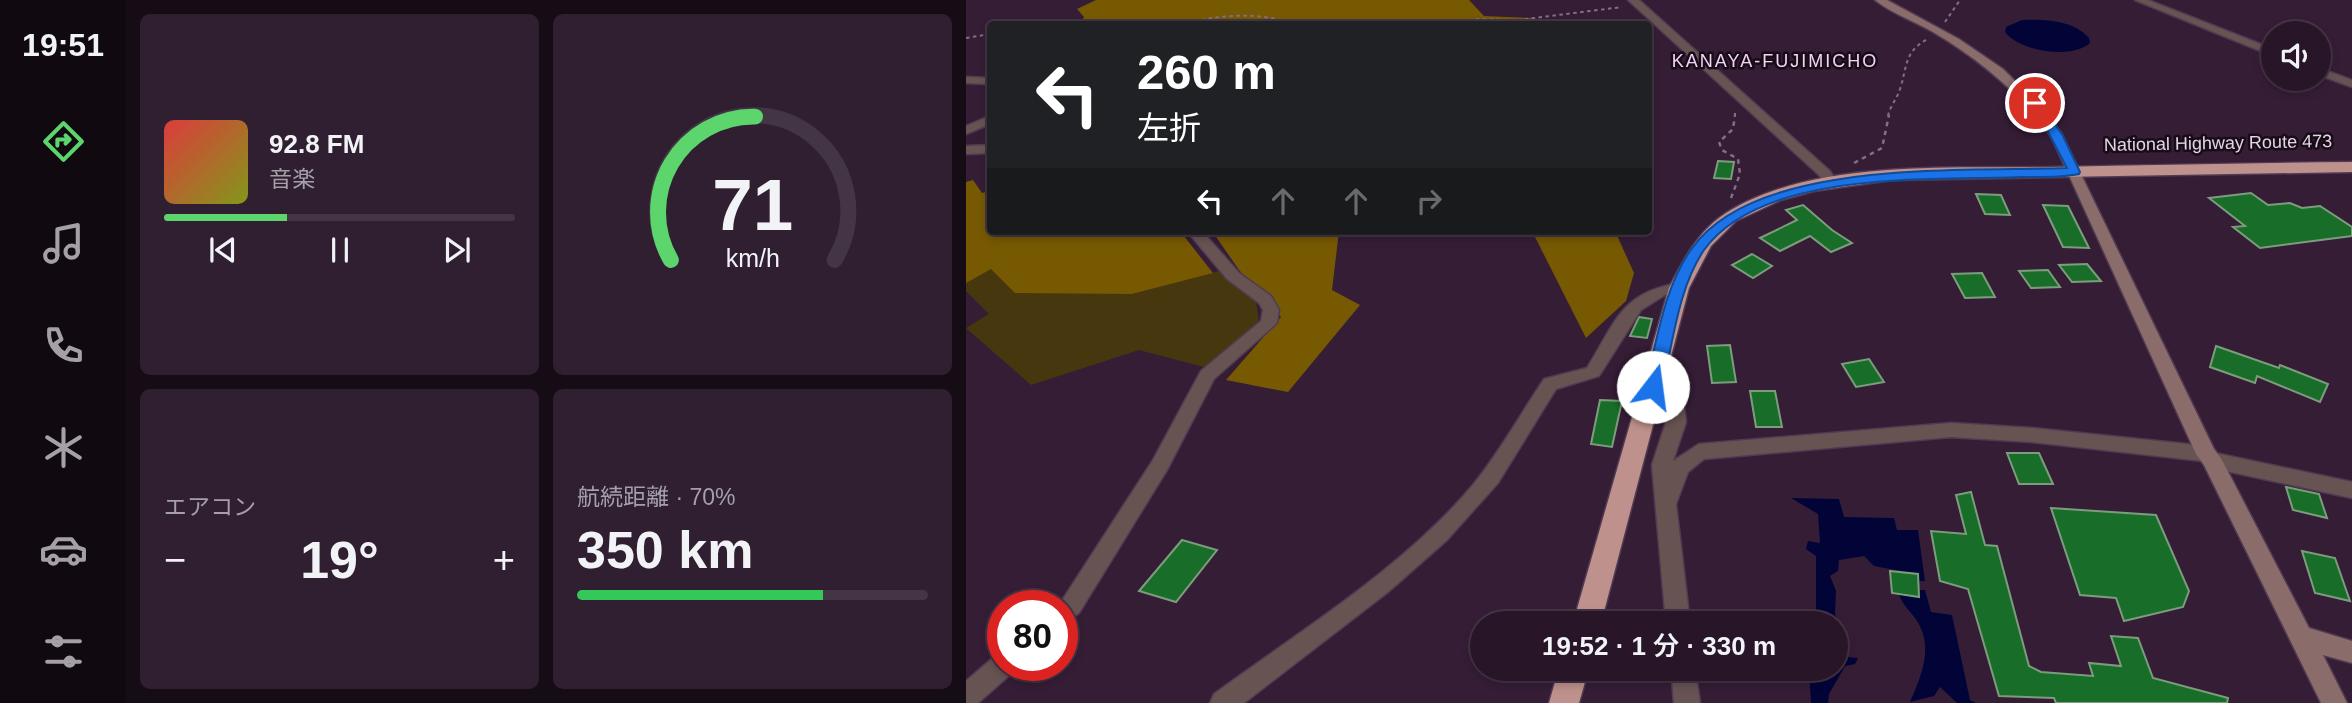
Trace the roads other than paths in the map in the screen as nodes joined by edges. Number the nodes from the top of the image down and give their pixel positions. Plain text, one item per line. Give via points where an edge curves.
1 (1880, 0) edge
2 (2140, 0) edge
3 (1636, 2) edge
4 (2261, 48) edge
5 (2331, 76) edge
6 (966, 80) edge
7 (987, 81) edge
8 (2352, 84) edge
9 (987, 121) edge
10 (966, 130) edge
11 (987, 149) edge
12 (966, 150) edge
13 (2352, 167) edge
14 (2074, 172) junction
15 (1828, 179) junction
16 (1197, 235) edge
17 (1679, 288) junction
18 (1653, 387) junction
19 (2209, 457) junction
20 (2352, 490) edge
21 (1665, 506) junction
22 (1078, 595) edge
23 (1590, 611) edge
24 (1677, 611) edge
25 (2301, 637) junction
26 (2352, 652) edge
27 (987, 678) edge
28 (1570, 681) edge
29 (1685, 681) edge
30 (966, 696) edge
31 (1223, 703) edge
32 (1564, 703) edge
33 (1687, 703) edge
34 (2334, 703) edge

1 - 14 street via 2006,75 2035,103
2 - 4 street
3 - 15 street
5 - 8 street
6 - 7 street
9 - 10 street
11 - 12 street
13 - 14 highway, National Highway Route 473
14 - 15 highway, National Highway Route 473
14 - 19 street
15 - 17 highway, National Highway Route 473 via 1738,212 1699,248
16 - 22 street via 1233,276 1265,300 1271,310 1269,323 1207,375 1160,464
17 - 18 highway, National Highway Route 473
17 - 31 street via 1653,291 1631,307 1593,372 1550,384 1505,458 1467,506 1394,573
18 - 21 street via 1675,407 1662,465
18 - 23 highway, National Highway Route 473
19 - 20 street
19 - 21 street via 1951,430 1699,452 1679,468
19 - 25 street
21 - 24 street
25 - 26 street
25 - 34 street
27 - 30 street
28 - 32 highway
29 - 33 street

